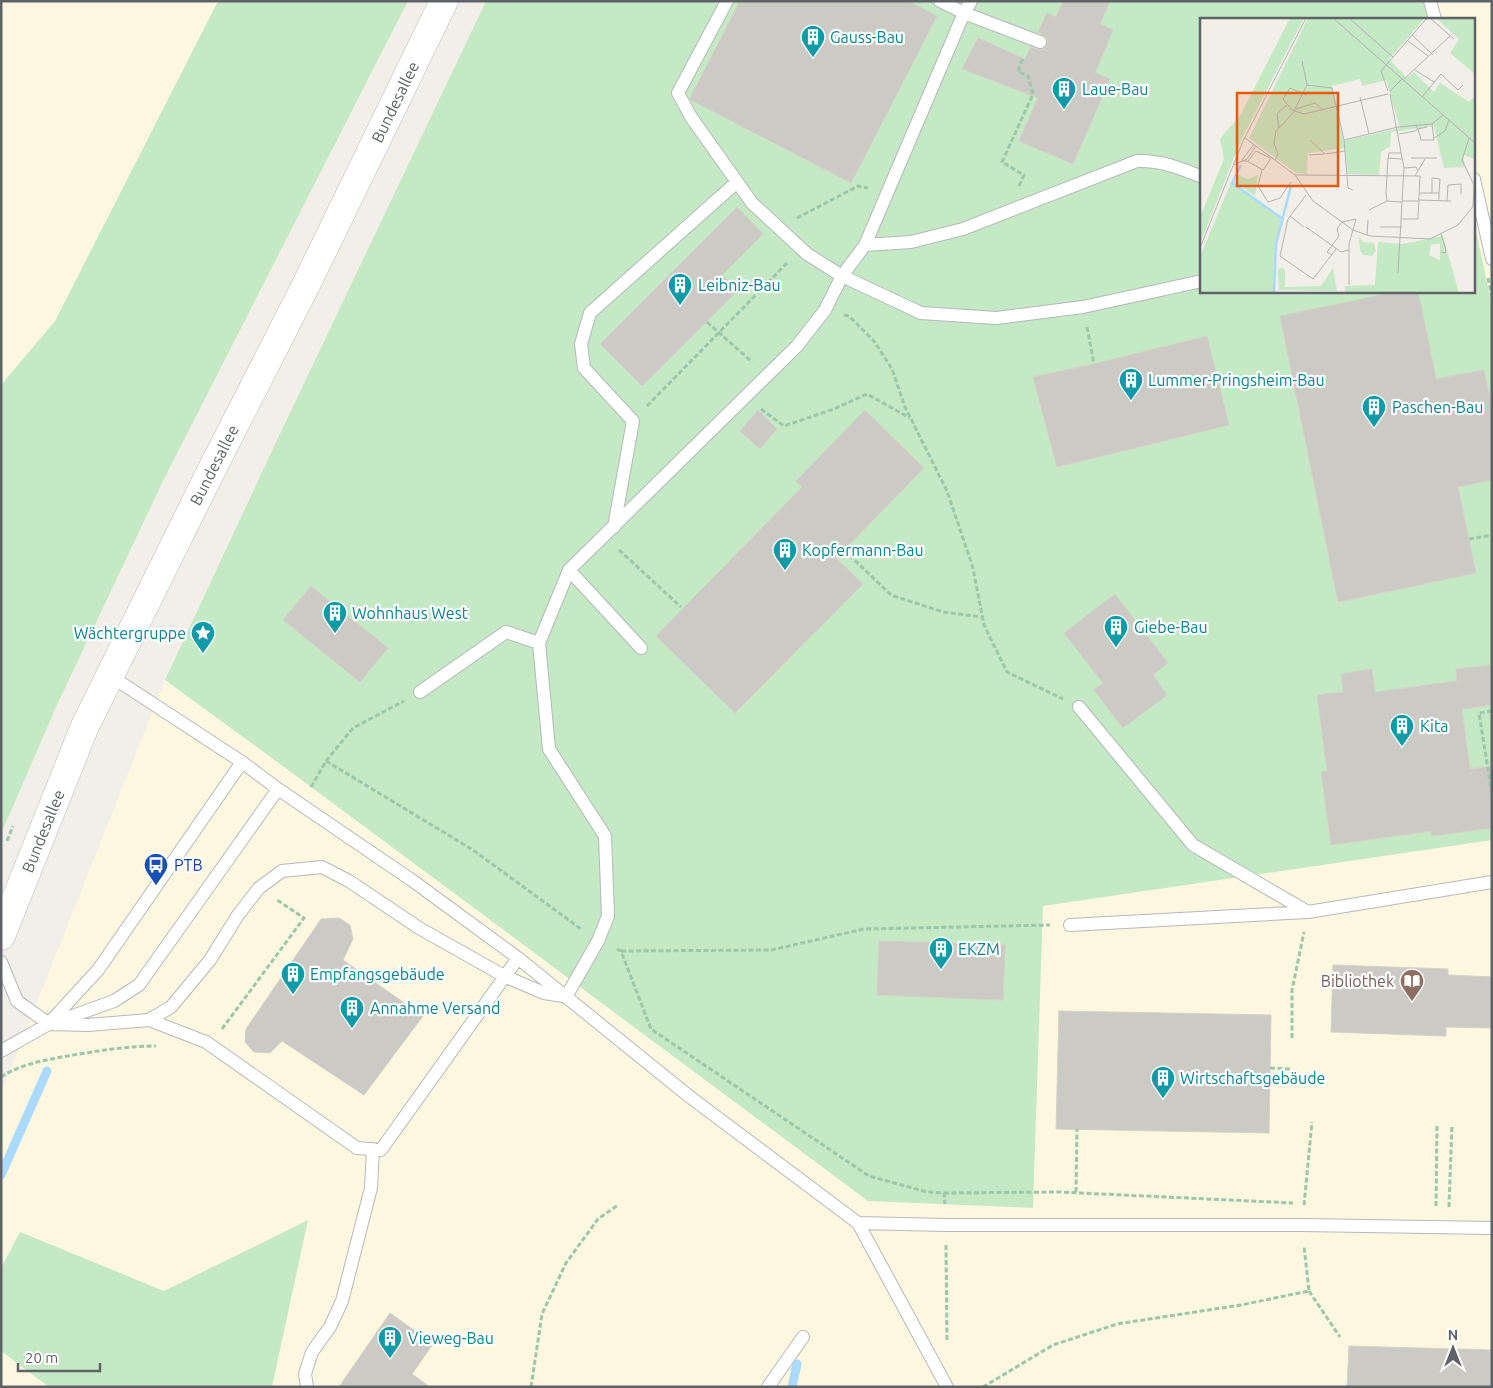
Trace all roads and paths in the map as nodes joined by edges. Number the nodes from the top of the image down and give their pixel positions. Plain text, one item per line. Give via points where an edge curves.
1 (444, 1) edge
2 (727, 1) edge
3 (940, 1) edge
4 (971, 1) edge
5 (1430, 1) edge
6 (964, 13) junction
7 (1435, 18) edge
8 (1035, 40) joint
9 (1200, 176) edge
10 (737, 182) junction
11 (1476, 186) edge
12 (888, 192) junction
13 (1482, 207) edge
14 (1010, 211) junction
15 (779, 228) junction
16 (865, 245) junction
17 (801, 248) junction
18 (1492, 259) edge
19 (842, 276) junction
20 (1200, 281) edge
21 (1083, 307) junction
22 (825, 310) junction
23 (707, 322) dead end
24 (718, 332) junction
25 (1094, 364) dead end
26 (767, 375) junction
27 (745, 397) junction
28 (910, 418) junction
29 (632, 421) junction
30 (614, 527) junction
31 (1492, 535) edge
32 (604, 536) junction
33 (1469, 540) dead end
34 (844, 550) dead end
35 (569, 570) junction
36 (681, 606) dead end
37 (982, 617) junction
38 (539, 642) junction
39 (641, 648) dead end
40 (109, 675) junction
41 (420, 692) joint
42 (1079, 707) joint
43 (1492, 711) edge
44 (326, 761) junction
45 (242, 762) junction
46 (278, 789) junction
47 (1492, 794) edge
48 (301, 804) junction
49 (1492, 882) edge
50 (1308, 912) junction
51 (1070, 925) joint
52 (1, 936) edge
53 (598, 941) junction
54 (620, 951) junction
55 (518, 958) junction
56 (1, 962) edge
57 (506, 977) junction
58 (566, 997) junction
59 (149, 1020) junction
60 (49, 1024) junction
61 (1292, 1038) dead end
62 (1, 1051) edge
63 (1270, 1068) dead end
64 (1292, 1069) dead end
65 (1312, 1122) dead end
66 (1438, 1124) dead end
67 (1452, 1125) dead end
68 (1077, 1129) dead end
69 (373, 1149) junction
70 (1076, 1192) junction
71 (944, 1193) junction
72 (618, 1205) dead end
73 (858, 1224) junction
74 (946, 1225) junction
75 (1302, 1225) junction
76 (1442, 1227) junction
77 (1492, 1228) edge
78 (1309, 1290) junction
79 (803, 1337) dead end
80 (1340, 1337) dead end
81 (951, 1350) dead end
82 (307, 1387) edge
83 (531, 1387) edge
84 (768, 1387) edge
85 (947, 1387) edge
86 (983, 1387) edge

1 - 40 main road, Bundesallee via 306,285
2 - 10 lane via 678,93
3 - 6 lane
4 - 6 lane
5 - 7 lane
6 - 8 lane
6 - 12 lane
8 - 14 path via 1018,71 1028,76 1033,94 1002,162 1024,175
9 - 14 lane via 1173,165 1149,160 1137,162
10 - 15 lane via 752,203
10 - 29 lane via 590,313 581,344 584,368
11 - 13 lane
12 - 15 path via 858,186
12 - 16 lane
13 - 18 lane
14 - 16 lane via 954,232 911,242
15 - 17 lane
16 - 19 lane
17 - 19 lane
17 - 24 path
19 - 21 lane via 921,313 996,318
19 - 22 lane
20 - 21 lane
21 - 25 path
22 - 26 lane via 797,346
22 - 28 path via 849,316 874,341 892,369
23 - 24 path
24 - 26 path
24 - 29 path
26 - 27 lane
27 - 28 path via 784,426 867,394
27 - 30 lane
28 - 37 path via 947,491 973,568
29 - 30 lane
30 - 32 lane
31 - 33 path
32 - 35 lane
32 - 36 path
34 - 37 path via 891,595 943,612
35 - 38 lane
35 - 39 lane
37 - 42 path via 1007,672
38 - 41 lane via 506,632
38 - 53 lane via 550,749 605,836 608,916
40 - 45 lane
40 - 52 main road, Bundesallee via 84,726
41 - 44 path via 353,728
42 - 50 lane via 1193,845
43 - 47 path via 1479,713
44 - 48 path
44 - 53 path via 473,850
45 - 46 lane
45 - 60 lane via 98,970
46 - 48 lane
46 - 60 lane via 139,985 114,1000
48 - 55 lane
49 - 50 lane
50 - 51 lane
50 - 61 path via 1292,990
51 - 54 path via 864,929 771,950
53 - 54 path
53 - 58 lane
54 - 71 path via 651,1029 869,1176 927,1192
55 - 57 lane
55 - 58 lane
56 - 60 lane via 17,1001
57 - 58 lane via 544,993
57 - 59 lane via 419,928 349,881 322,867 282,872 259,888 210,960 171,1007
57 - 69 lane via 381,1150
58 - 73 lane via 690,1097
59 - 60 lane via 88,1025
59 - 69 lane via 206,1042 357,1148
60 - 62 lane
63 - 64 path
65 - 75 path
66 - 76 path
67 - 76 path
68 - 70 path
69 - 82 lane via 370,1188 342,1302 330,1327 312,1352 305,1374
70 - 71 path
70 - 75 path via 1293,1202
71 - 74 path
72 - 83 path via 598,1219 566,1263 542,1314
73 - 74 lane
73 - 85 lane
74 - 75 lane
74 - 81 path via 947,1342
75 - 76 lane
75 - 78 path
76 - 77 lane
78 - 80 path
78 - 86 path via 1241,1305 1117,1324 1053,1345
79 - 84 lane

